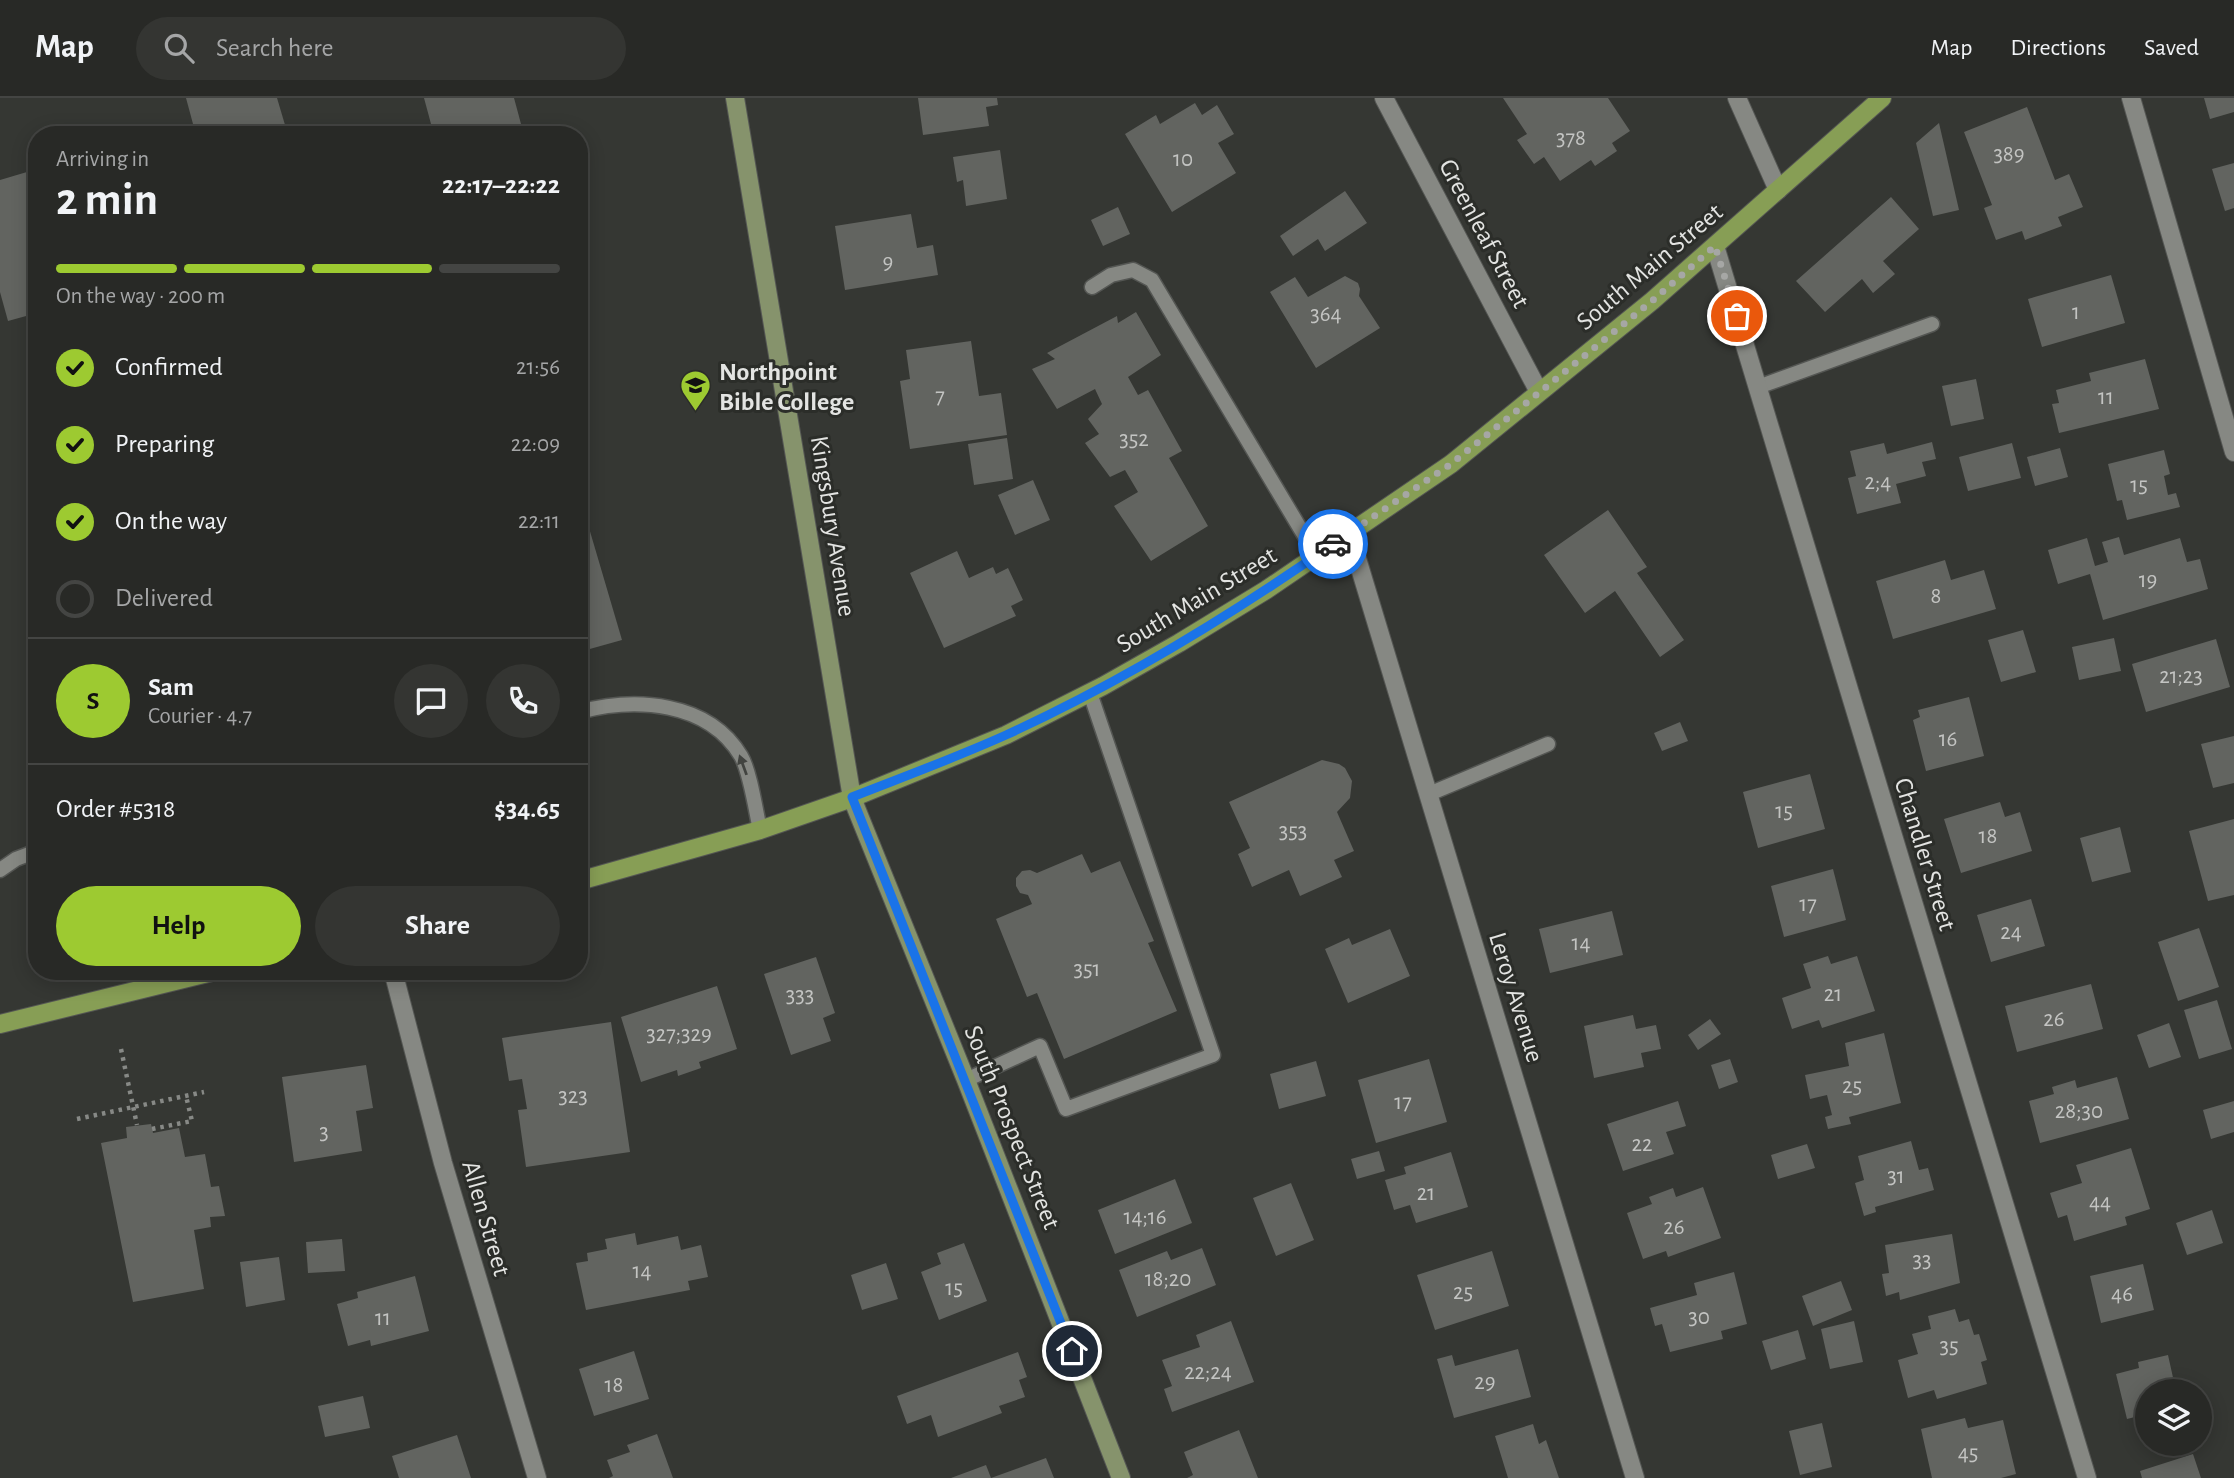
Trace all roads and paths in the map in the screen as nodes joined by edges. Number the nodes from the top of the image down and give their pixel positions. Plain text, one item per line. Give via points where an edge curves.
1 (735, 98) edge
2 (1384, 98) edge
3 (1737, 98) edge
4 (1882, 98) edge
5 (2131, 98) edge
6 (1779, 190) junction
7 (1715, 246) junction
8 (1092, 286) dead end
9 (1932, 324) dead end
10 (1758, 387) junction
11 (1538, 392) junction
12 (2234, 452) edge
13 (1349, 532) junction
14 (1316, 555) junction
15 (1090, 692) junction
16 (588, 710) edge
17 (1548, 744) dead end
18 (1429, 794) junction
19 (852, 797) junction
20 (761, 830) junction
21 (28, 854) edge
22 (0, 870) edge
23 (588, 878) edge
24 (179, 980) edge
25 (395, 980) edge
26 (0, 1024) edge
27 (121, 1049) dead end
28 (966, 1080) junction
29 (204, 1092) dead end
30 (186, 1096) junction
31 (133, 1107) junction
32 (77, 1119) dead end
33 (137, 1125) dead end
34 (152, 1129) dead end
35 (537, 1478) edge
36 (1121, 1478) edge
37 (1635, 1478) edge
38 (2087, 1478) edge

1 - 19 street, Kingsbury Avenue
2 - 11 street, Greenleaf Street
3 - 6 street
4 - 6 main road, South Main Street
5 - 12 street
6 - 7 main road, South Main Street
7 - 10 street, Chandler Street
7 - 11 main road, South Main Street
8 - 14 lane via 1133,270 1152,280
9 - 10 lane
10 - 38 street, Chandler Street
11 - 13 main road, South Main Street via 1451,464
13 - 14 main road, South Main Street
13 - 18 street, Leroy Avenue
14 - 15 main road, South Main Street via 1266,590
15 - 19 main road, South Main Street via 1006,735
15 - 28 lane via 1213,1055 1066,1109 1041,1046
20 -> 16 lane via 743,758 725,735 687,712 653,704
17 - 18 lane
18 - 37 street, Leroy Avenue
19 - 20 main road, South Main Street
19 - 28 street, South Prospect Street
20 - 23 main road, South Main Street
21 - 22 lane
24 - 26 main road
25 - 35 street, Allen Street via 443,1163
27 - 31 path
28 - 36 street, South Prospect Street
29 - 30 path
30 - 31 path
30 - 34 path via 192,1121
31 - 32 path
31 - 33 path

